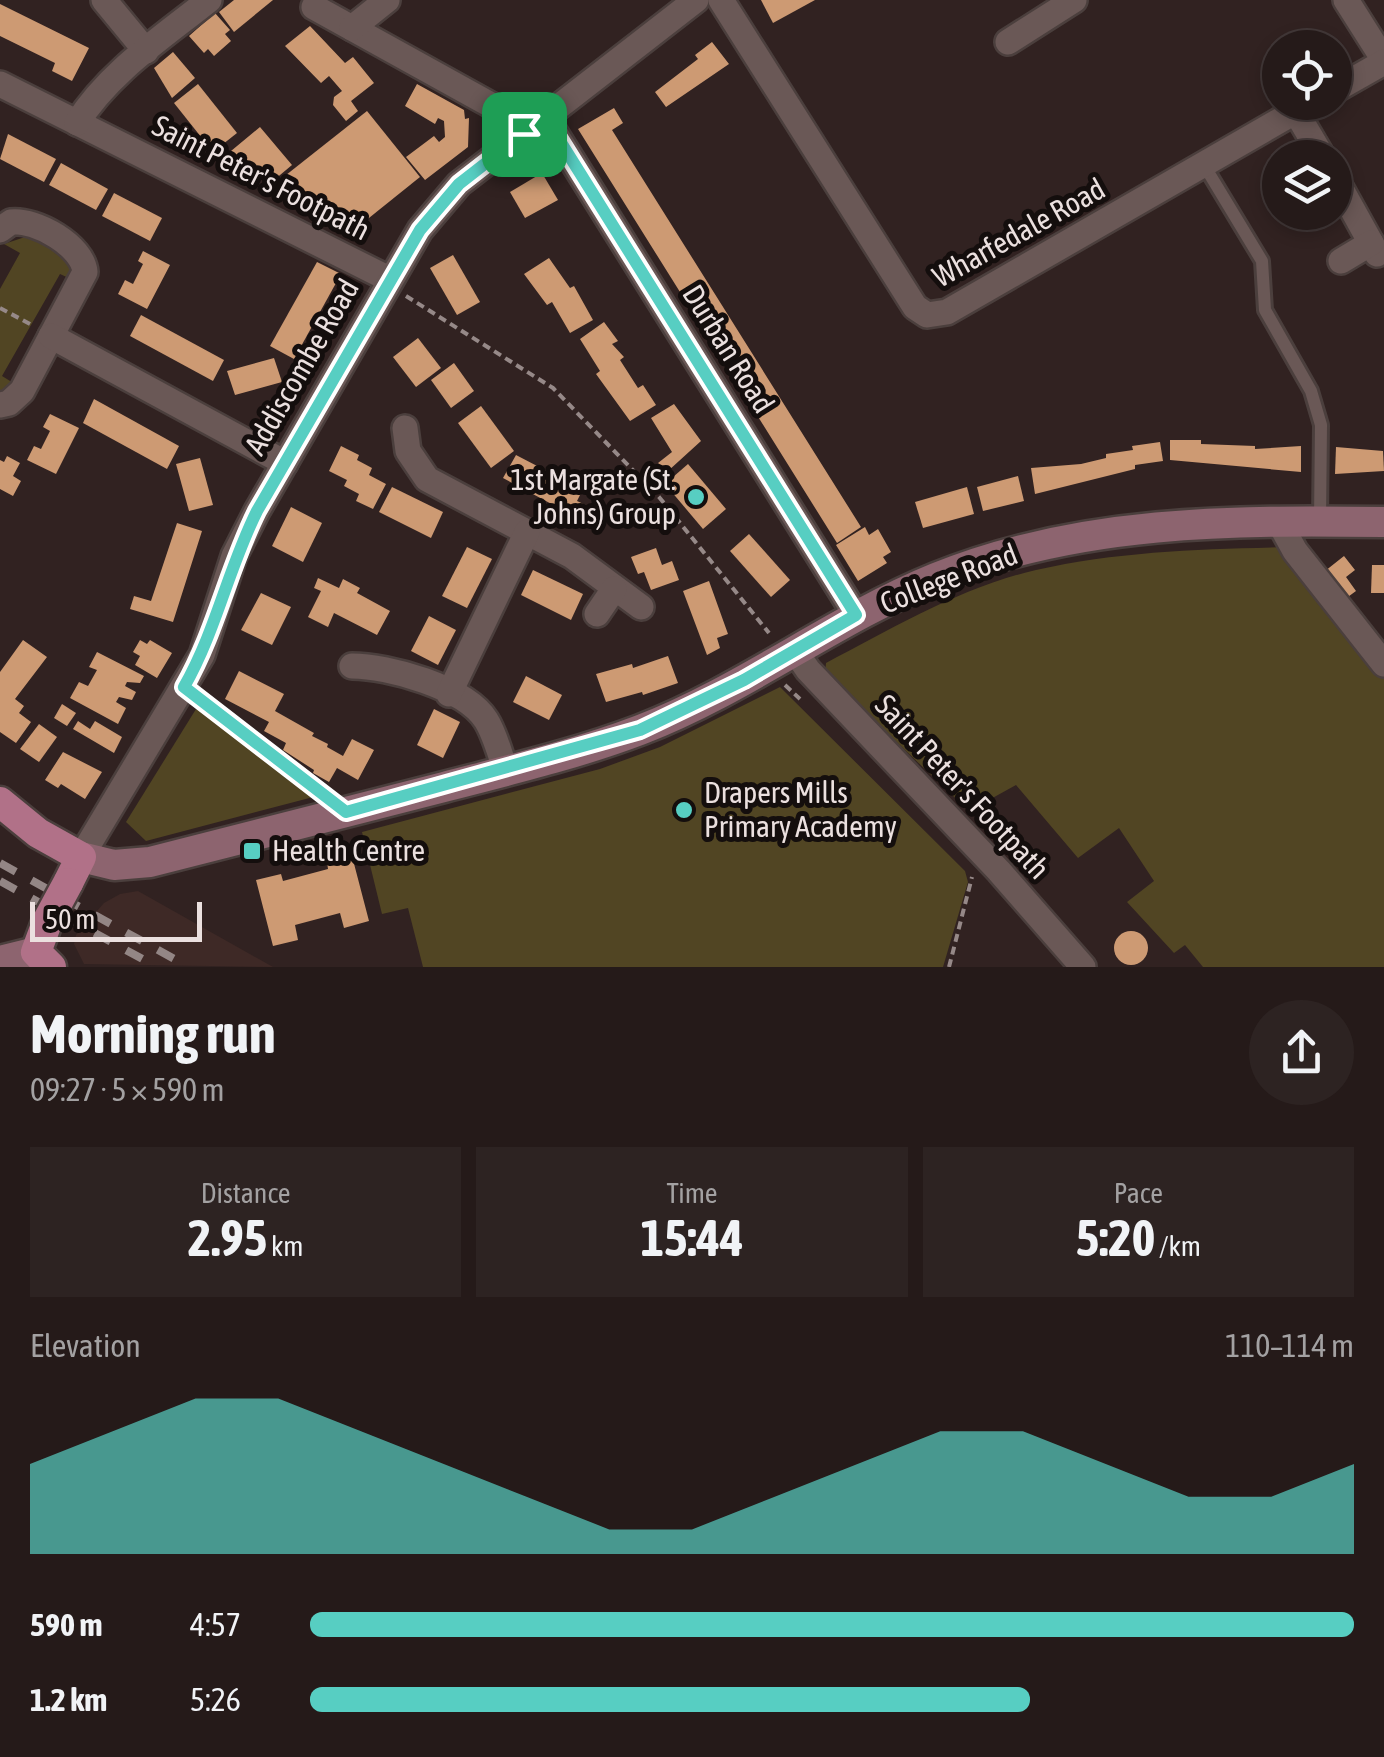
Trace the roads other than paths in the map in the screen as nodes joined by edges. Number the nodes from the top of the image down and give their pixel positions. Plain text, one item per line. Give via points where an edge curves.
1 (104, 0) edge
2 (209, 0) edge
3 (387, 0) edge
4 (696, 0) edge
5 (721, 0) edge
6 (1074, 0) edge
7 (1346, 0) edge
8 (314, 7) dead end
9 (1038, 10) edge
10 (352, 28) junction
11 (1008, 42) dead end
12 (146, 51) junction
13 (1384, 61) edge
14 (1352, 80) edge
15 (0, 84) edge
16 (545, 117) junction
17 (1282, 120) edge
18 (77, 122) junction
19 (524, 134) junction
20 (1204, 165) junction
21 (1352, 209) edge
22 (0, 230) edge
23 (1341, 261) dead end
24 (389, 278) junction
25 (51, 336) junction
26 (0, 406) edge
27 (406, 428) dead end
28 (284, 463) junction
29 (1320, 521) junction
30 (1279, 522) junction
31 (1384, 522) edge
32 (527, 532) junction
33 (614, 589) junction
34 (640, 607) dead end
35 (598, 614) dead end
36 (856, 615) junction
37 (784, 645) junction
38 (1384, 664) edge
39 (352, 666) dead end
40 (449, 694) junction
41 (506, 771) junction
42 (0, 802) edge
43 (74, 870) junction
44 (44, 960) edge
45 (0, 961) edge
46 (1082, 967) edge

1 - 12 street
2 - 12 street
3 - 10 street
4 - 16 street, Addiscombe Road
5 - 20 street, Wharfedale Road via 915,307 927,315 948,312
6 - 9 street
7 - 13 street
8 - 10 street
9 - 11 street
10 - 19 street via 500,110
12 - 18 street
13 - 14 street
15 - 18 street, Saint Peter's Footpath
16 - 19 street, Addiscombe Road
16 - 36 street, Durban Road
17 - 20 street, Wharfedale Road
18 - 24 street, Saint Peter's Footpath
19 - 24 street, Addiscombe Road via 459,184
20 - 29 lane via 1262,260 1265,310 1311,391 1321,425
21 - 23 street via 1374,248
22 - 25 street via 24,222 81,256 82,281
24 - 28 street, Addiscombe Road
25 - 26 street via 22,390
25 - 28 street
27 - 32 street via 408,451 427,479
28 - 43 street, Addiscombe Road via 234,556 214,626 184,687
29 - 30 main road, College Road
29 - 31 main road, College Road
30 - 36 main road, College Road via 1089,535 937,578
30 - 38 street
32 - 33 street
32 - 40 street
33 - 34 street
33 - 35 street
36 - 37 main road, College Road
37 - 41 main road, College Road via 688,710
37 - 46 street, Saint Peter's Footpath
39 - 40 street via 379,666
40 - 41 street via 486,720
41 - 43 main road, College Road via 150,862
42 - 43 main road
43 - 44 main road, bridge via 48,920
44 - 45 main road

